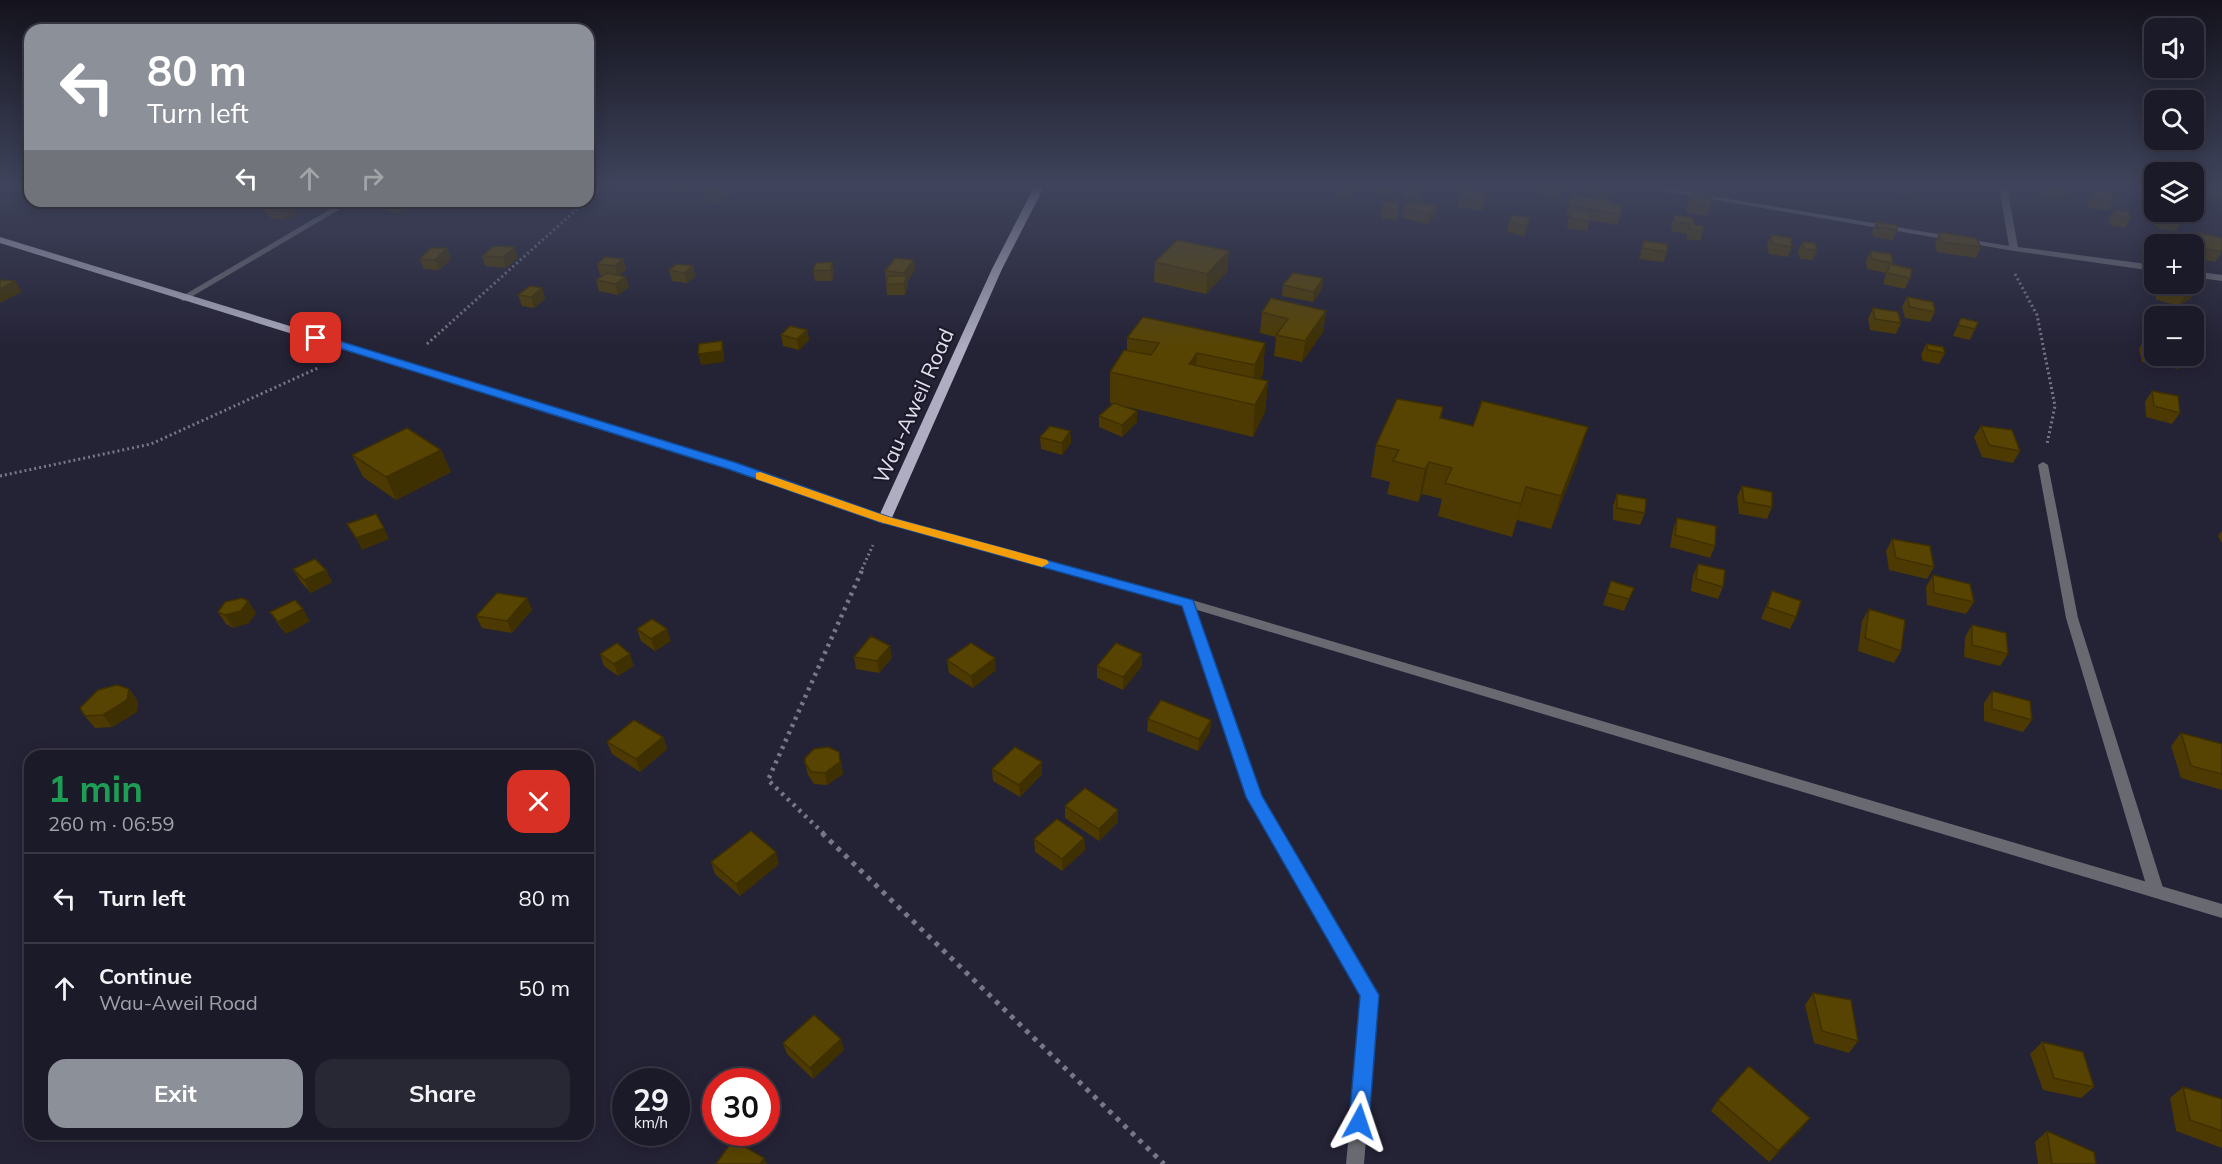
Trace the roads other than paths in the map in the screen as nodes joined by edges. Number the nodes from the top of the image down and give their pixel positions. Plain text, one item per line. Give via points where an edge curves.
1 (4, 241) edge
2 (281, 241) edge
3 (1012, 241) edge
4 (1968, 241) edge
5 (2013, 241) edge
6 (2014, 249) junction
7 (2144, 267) edge
8 (2204, 276) edge
9 (2222, 278) edge
10 (183, 298) junction
11 (2043, 465) road end
12 (884, 520) junction
13 (1188, 603) junction
14 (2156, 891) junction
15 (2222, 911) edge
16 (1355, 1164) edge

1 - 10 main road
2 - 10 street
3 - 12 main road, Wau-Aweil Road
4 - 6 street
5 - 6 street
6 - 7 street
8 - 9 street
10 - 12 main road via 732,466
11 - 14 street via 2072,618
12 - 13 street
13 - 14 street
13 - 16 street via 1254,797 1370,995
14 - 15 street

